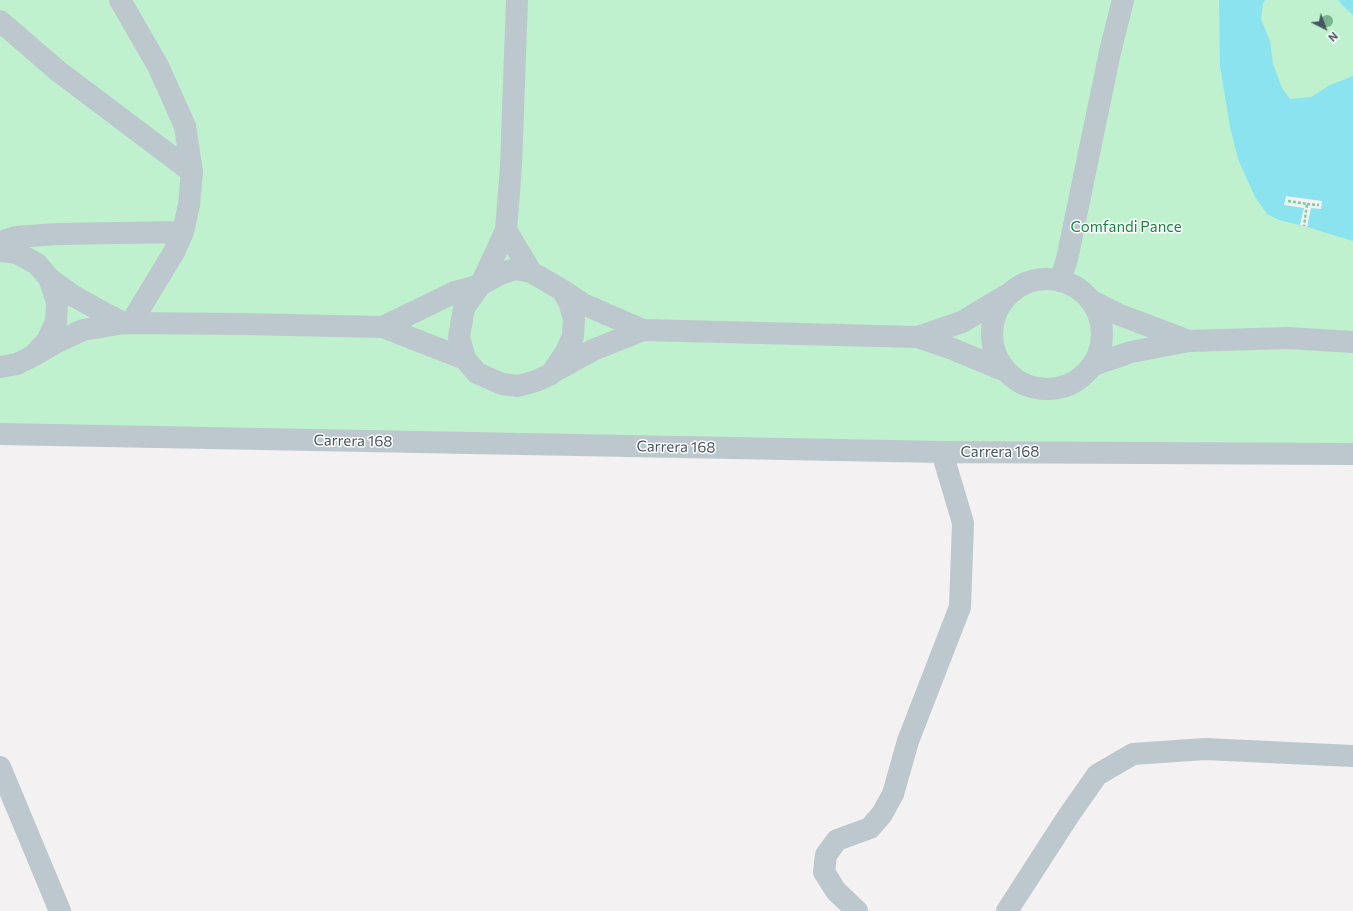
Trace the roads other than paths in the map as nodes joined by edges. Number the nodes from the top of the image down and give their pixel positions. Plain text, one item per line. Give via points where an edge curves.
1 (120, 0) edge
2 (517, 0) edge
3 (1123, 0) edge
4 (0, 21) edge
5 (192, 172) junction
6 (506, 230) junction
7 (183, 232) junction
8 (0, 246) edge
9 (0, 251) edge
10 (531, 272) junction
11 (49, 278) junction
12 (1060, 281) junction
13 (481, 284) junction
14 (562, 290) junction
15 (1012, 292) junction
16 (1092, 301) junction
17 (127, 323) junction
18 (383, 327) junction
19 (643, 330) junction
20 (918, 337) junction
21 (1188, 340) junction
22 (1353, 342) edge
23 (33, 356) junction
24 (465, 359) junction
25 (1093, 364) junction
26 (0, 367) edge
27 (1006, 371) junction
28 (551, 374) junction
29 (0, 434) edge
30 (942, 452) junction
31 (1353, 454) edge
32 (1353, 756) edge
33 (0, 766) edge
34 (60, 911) edge
35 (857, 911) edge
36 (1007, 911) edge

1 - 5 street via 158,66 185,126
2 - 6 street
3 - 12 street via 1067,259
4 - 5 street via 58,71
5 - 7 street via 189,206
6 - 10 street
6 - 13 street
7 - 8 street via 16,237 6,240
7 - 17 street via 174,252
9 - 11 street via 17,253 37,264
10 - 13 street via 514,269
10 - 14 street
11 - 17 street via 104,313
11 - 23 street via 57,302 56,322 47,341
12 - 15 street via 1038,280 1024,284
12 - 16 street via 1081,290
13 - 18 street via 455,292
13 - 24 street via 464,308 459,336
14 - 19 street via 583,304
14 - 28 street via 574,318 573,336
15 - 20 street via 962,322
15 - 27 street via 1001,304 992,332 998,360
16 - 21 street via 1120,315
16 - 25 street via 1102,326 1099,352
17 - 18 street
17 - 23 street via 83,330
18 - 24 street
19 - 20 street
19 - 28 street via 593,350
20 - 27 street
21 - 22 street via 1288,338
21 - 25 street via 1131,352
23 - 26 street via 17,364
24 - 28 street via 477,373 502,384 518,386
25 - 27 street via 1084,376 1072,383 1051,389 1017,381
29 - 30 street, Carrera 168
30 - 31 street, Carrera 168
30 - 35 street via 963,523 960,607 908,741 893,794 882,814 870,828 837,840 826,855 824,872 836,891
32 - 36 street via 1205,749 1133,754 1098,775
33 - 34 street

